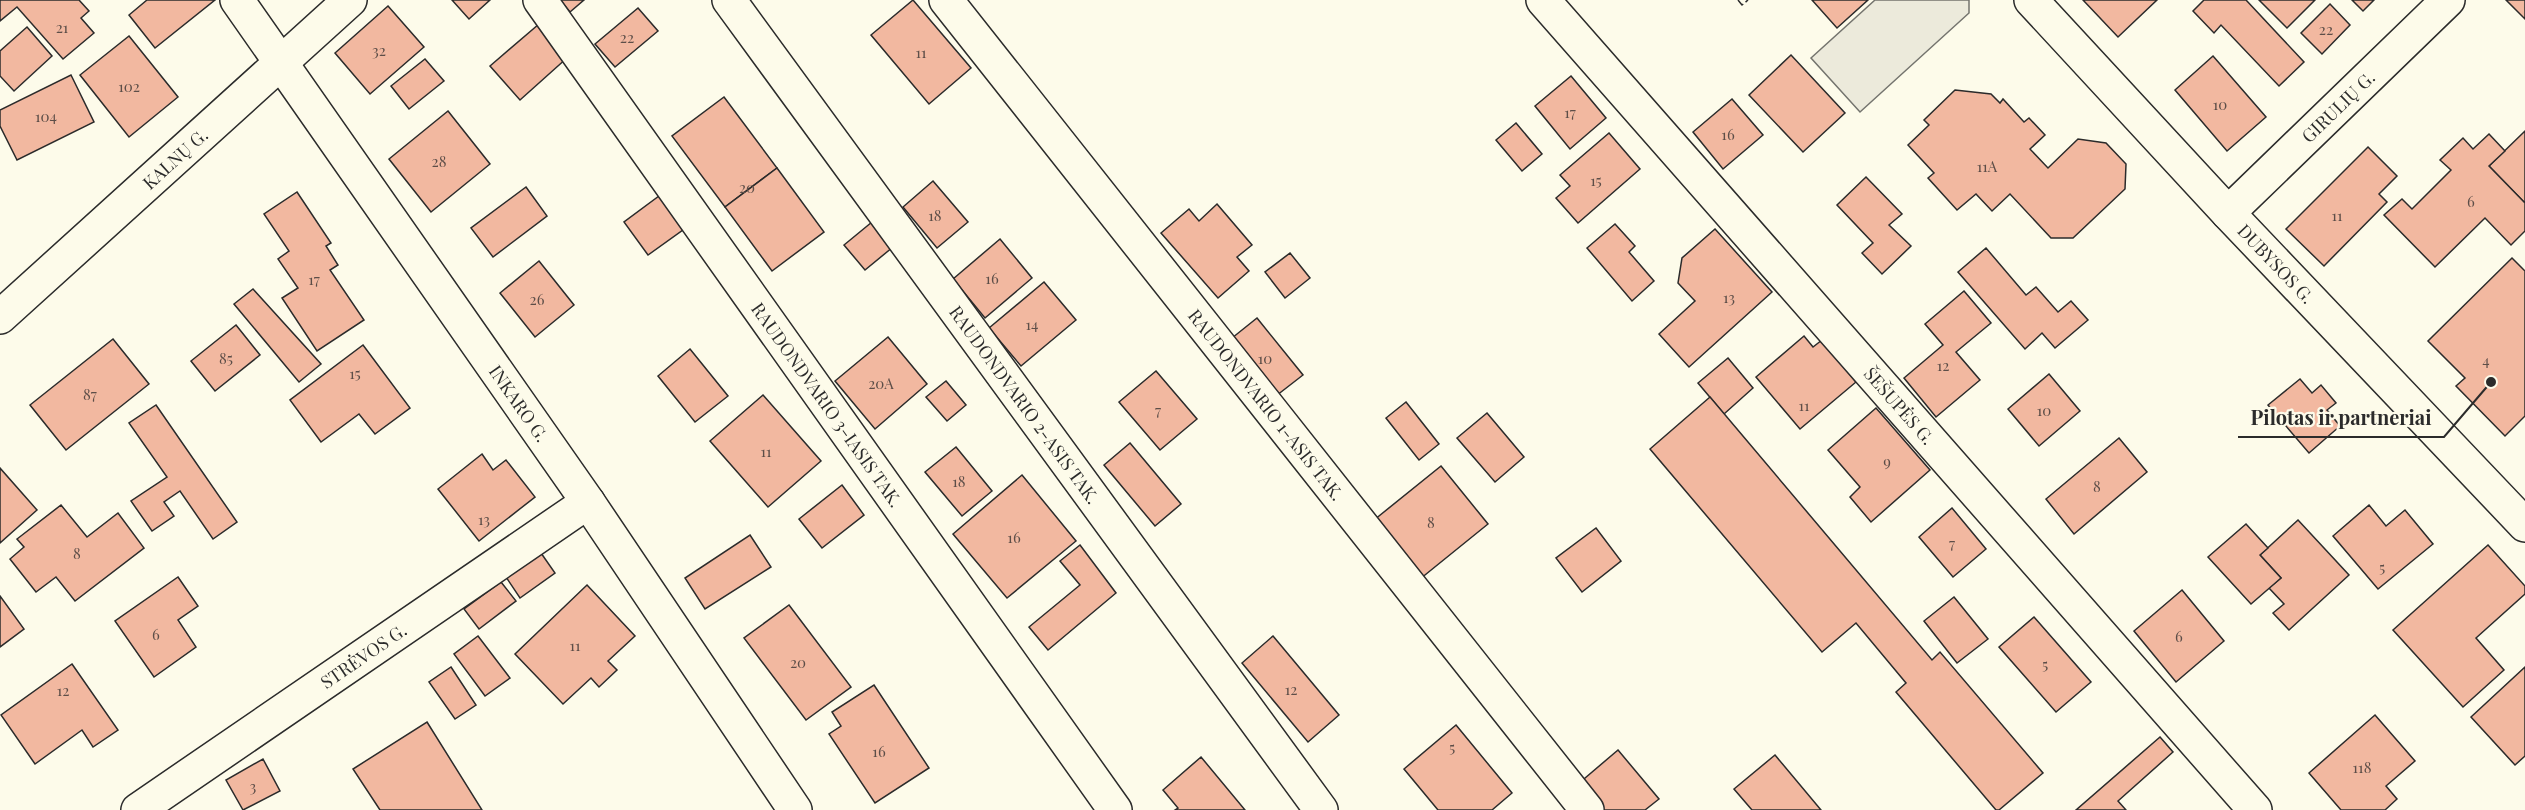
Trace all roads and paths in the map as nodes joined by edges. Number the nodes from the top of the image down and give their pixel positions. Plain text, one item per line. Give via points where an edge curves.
1 (237, 0) edge
2 (350, 0) edge
3 (540, 0) edge
4 (729, 0) edge
5 (946, 0) edge
6 (1543, 0) edge
7 (2031, 0) edge
8 (2448, 0) edge
9 (282, 62) junction
10 (2228, 213) junction
11 (0, 317) edge
12 (588, 502) junction
13 (2525, 525) edge
14 (138, 810) edge
15 (795, 810) edge
16 (1115, 810) edge
17 (1321, 810) edge
18 (1587, 810) edge
19 (2255, 810) edge

1 - 9 street, INKARO G.
2 - 9 street, KALNŲ G.
3 - 16 street, RAUDONDVARIO 3-IASIS TAK.
4 - 17 street, RAUDONDVARIO 2-ASIS TAK.
5 - 18 street, RAUDONDVARIO 1-ASIS TAK.
6 - 19 street, ŠEŠUPĖS G.
7 - 10 street, DUBYSOS G.
8 - 10 street, GIRULIŲ G.
9 - 11 street, KALNŲ G.
9 - 12 street, INKARO G.
10 - 13 street, DUBYSOS G.
12 - 14 street, STRĖVOS G.
12 - 15 street, INKARO G.

